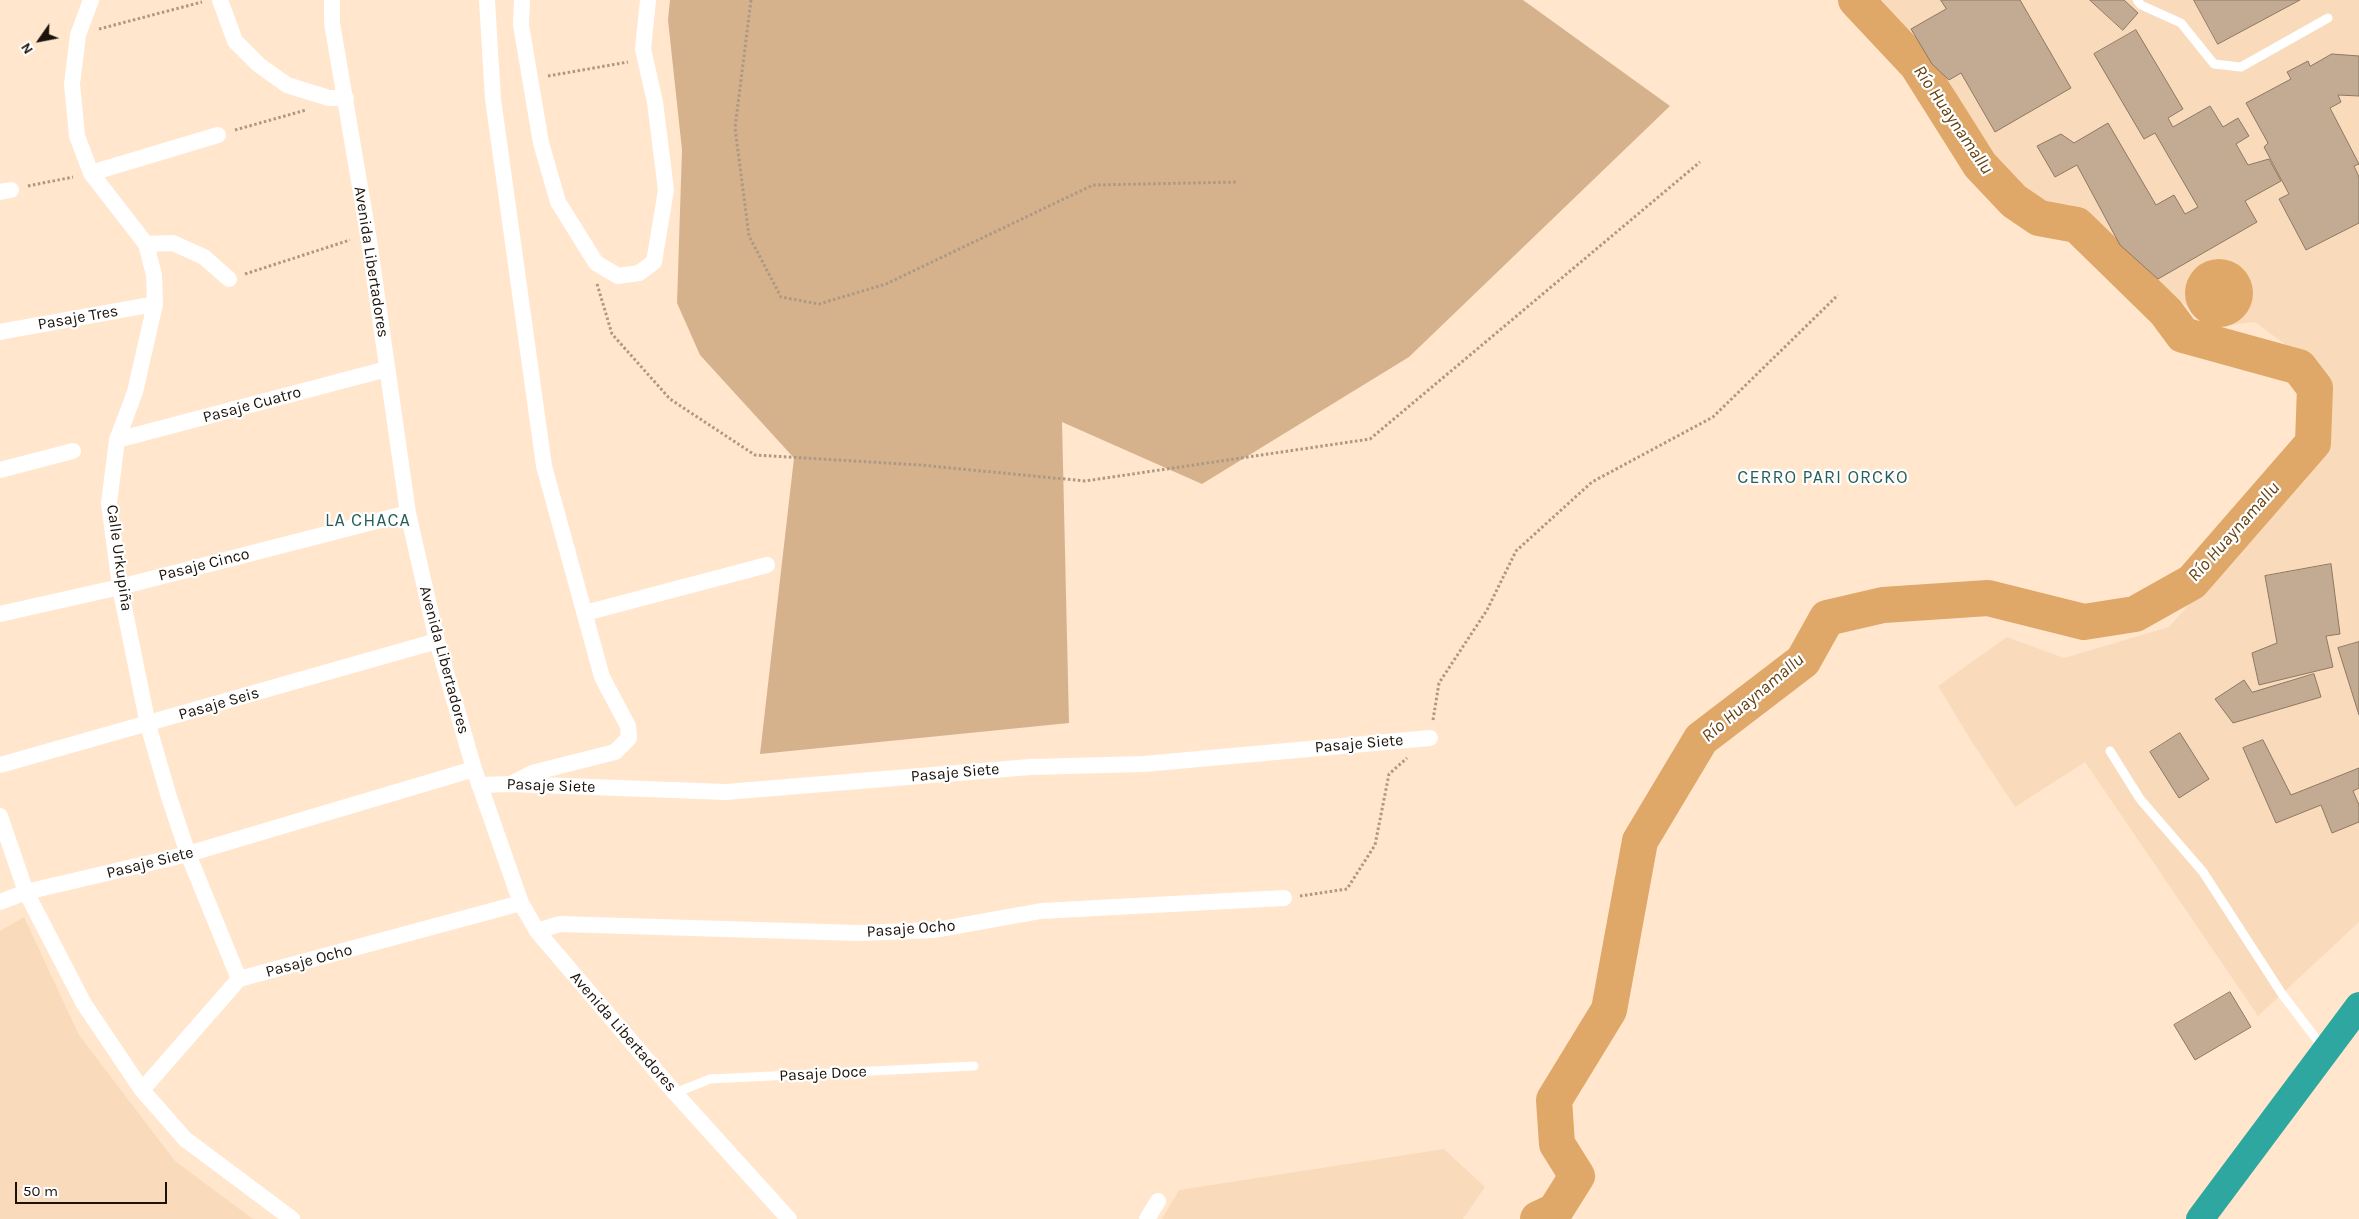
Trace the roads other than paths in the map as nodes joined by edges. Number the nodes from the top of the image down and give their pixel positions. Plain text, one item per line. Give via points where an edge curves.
1 (91, 0) edge
2 (220, 0) edge
3 (332, 0) edge
4 (487, 0) edge
5 (522, 0) edge
6 (648, 0) edge
7 (2137, 0) edge
8 (2328, 18) dead end
9 (346, 98) junction
10 (218, 134) road end
11 (91, 173) junction
12 (146, 244) junction
13 (229, 279) road end
14 (155, 304) junction
15 (0, 332) edge
16 (387, 369) junction
17 (117, 440) junction
18 (73, 451) dead end
19 (0, 470) edge
20 (408, 513) junction
21 (767, 565) dead end
22 (120, 587) junction
23 (585, 613) junction
24 (0, 614) edge
25 (437, 641) junction
26 (148, 725) junction
27 (1430, 738) road end
28 (2110, 751) dead end
29 (0, 766) edge
30 (474, 769) junction
31 (511, 784) junction
32 (479, 786) junction
33 (0, 816) edge
34 (188, 854) junction
35 (26, 892) junction
36 (1284, 898) road end
37 (0, 902) edge
38 (522, 903) junction
39 (537, 931) junction
40 (239, 979) junction
41 (2359, 1006) edge
42 (2326, 1051) junction
43 (974, 1066) dead end
44 (142, 1090) junction
45 (675, 1093) junction
46 (1158, 1201) dead end
47 (292, 1219) edge
48 (789, 1219) edge
49 (1147, 1219) edge
50 (2200, 1219) edge

1 - 11 street, Calle Urkupiña via 78,35 73,92 77,136
2 - 9 street via 234,41 258,66 287,85 329,98
3 - 9 street, Avenida Libertadores via 332,23
4 - 23 street via 493,99 544,466
5 - 6 street via 521,25 541,143 558,202 596,264 618,276 639,273 654,262 666,190 655,102 643,49
7 - 8 lane via 2141,5 2181,23 2214,64 2241,67
9 - 16 street, Avenida Libertadores
10 - 11 street
11 - 12 street, Calle Urkupiña
12 - 13 street via 173,243 204,257
12 - 14 street, Calle Urkupiña via 154,275
14 - 15 street, Pasaje Tres
14 - 17 street, Calle Urkupiña via 136,392
16 - 17 street, Pasaje Cuatro
16 - 20 street, Avenida Libertadores
17 - 22 street, Calle Urkupiña via 109,503
18 - 19 street
20 - 22 street, Pasaje Cinco
20 - 25 street, Avenida Libertadores
21 - 23 street
22 - 24 street, Pasaje Cinco
22 - 26 street, Calle Urkupiña
23 - 31 street via 602,677 628,726 629,738 615,752 532,774
25 - 26 street, Pasaje Seis
25 - 30 street, Avenida Libertadores
26 - 29 street, Pasaje Seis
26 - 34 street, Calle Urkupiña
27 - 31 street, Pasaje Siete via 1144,764 1030,767 726,792
28 - 42 lane via 2140,800 2203,872 2282,994
30 - 32 street, Avenida Libertadores
30 - 34 street, Pasaje Siete
31 - 32 street, Pasaje Siete
32 - 38 street, Avenida Libertadores
33 - 35 street
34 - 35 street, Pasaje Siete
34 - 40 street, Calle Urkupiña
35 - 37 street, Pasaje Siete
35 - 44 street via 84,1004
36 - 39 street, Pasaje Ocho via 1041,911 935,930 858,933 560,924
38 - 39 street, Avenida Libertadores
38 - 40 street, Pasaje Ocho
39 - 45 street, Avenida Libertadores
40 - 44 street
41 - 42 highway
42 - 50 highway
43 - 45 lane, Pasaje Doce via 710,1079
44 - 47 street via 185,1139
45 - 48 street, Avenida Libertadores
46 - 49 street

